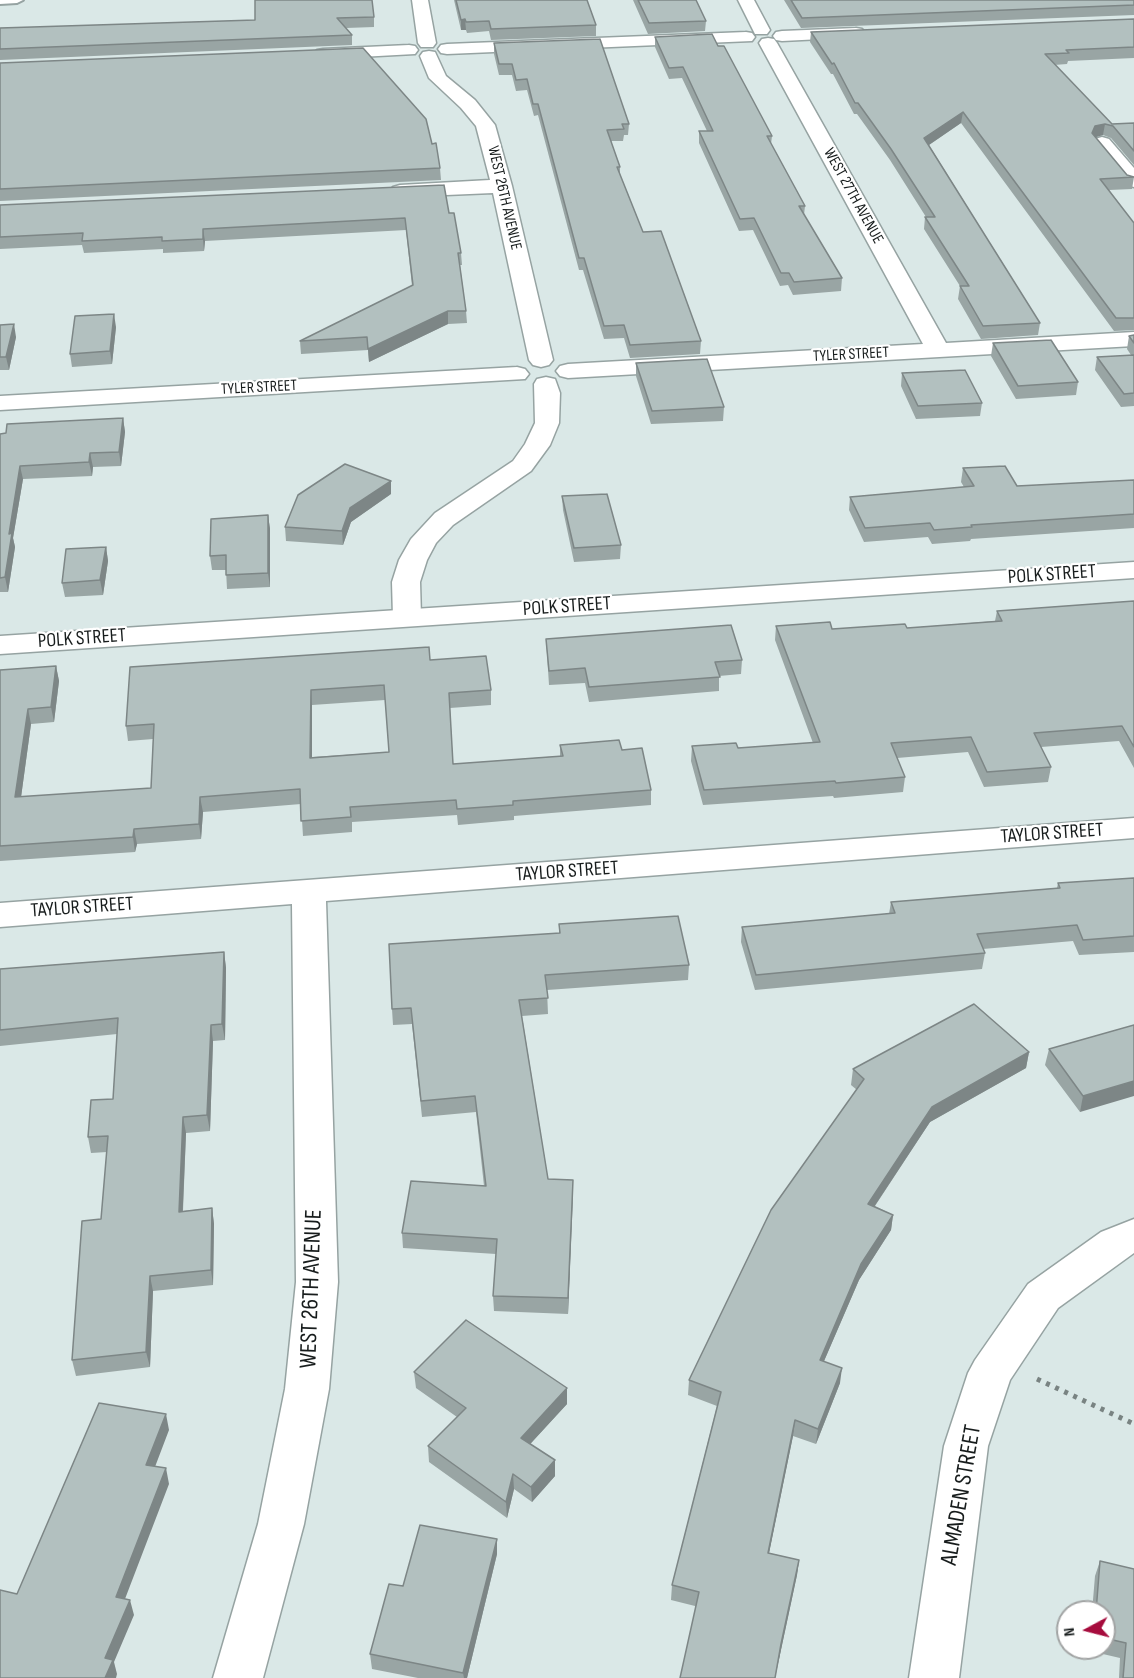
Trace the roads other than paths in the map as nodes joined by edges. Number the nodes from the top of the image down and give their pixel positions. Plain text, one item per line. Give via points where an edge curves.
1 (17, 0) edge
2 (420, 0) edge
3 (746, 0) edge
4 (0, 1) edge
5 (876, 32) edge
6 (764, 37) junction
7 (435, 49) junction
8 (304, 55) edge
9 (1102, 143) edge
10 (1134, 181) edge
11 (502, 186) junction
12 (382, 192) edge
13 (1134, 339) edge
14 (938, 350) junction
15 (552, 372) junction
16 (0, 403) edge
17 (1134, 570) edge
18 (407, 617) junction
19 (0, 645) edge
20 (1134, 828) edge
21 (309, 892) junction
22 (0, 915) edge
23 (1134, 1235) edge
24 (238, 1678) edge
25 (934, 1678) edge

1 - 4 lane
2 - 7 street, WEST 26TH AVENUE
3 - 6 street, WEST 27TH AVENUE
5 - 6 street
6 - 7 street
6 - 14 street, WEST 27TH AVENUE
7 - 8 street via 414,45 409,50
7 - 11 street, WEST 26TH AVENUE via 438,78 485,125
9 - 10 street
11 - 12 street
11 - 15 street, WEST 26TH AVENUE
13 - 14 street, TYLER STREET
14 - 15 street, TYLER STREET
15 - 16 street, TYLER STREET via 522,365 517,374
15 - 18 street, WEST 26TH AVENUE via 547,423 537,445 522,466 444,519 425,539 406,582
17 - 18 street, POLK STREET
18 - 19 street, POLK STREET
20 - 21 street, TAYLOR STREET
21 - 22 street, TAYLOR STREET
21 - 24 street, WEST 26TH AVENUE via 317,1282 307,1389 281,1524
23 - 25 street, ALMADEN STREET via 1114,1244 1043,1296 990,1373 966,1446

